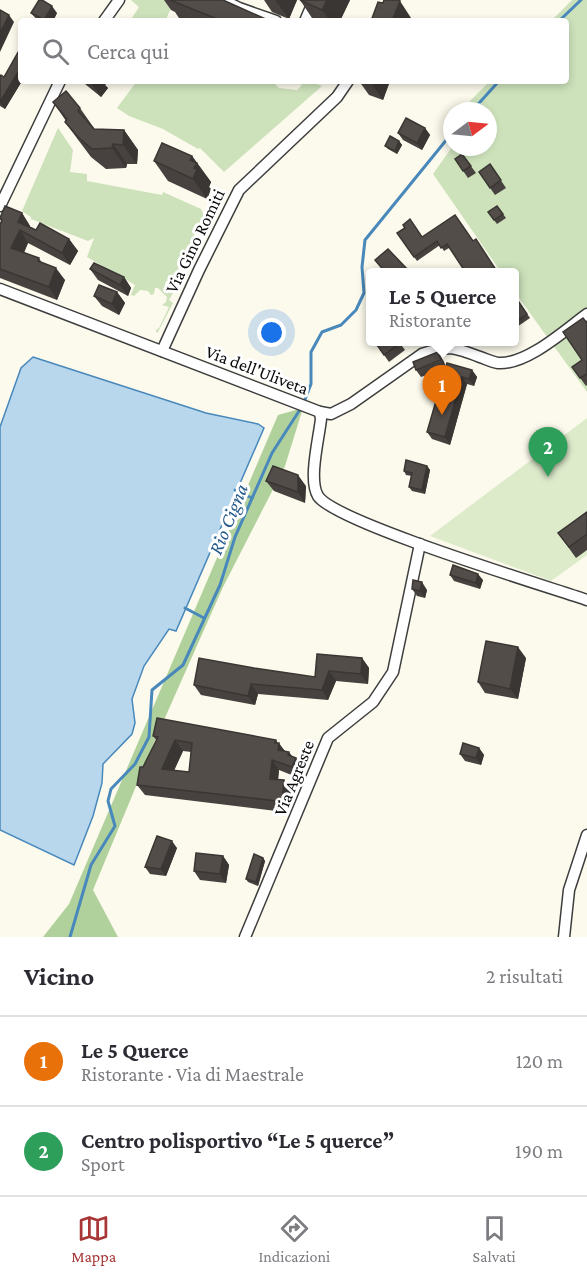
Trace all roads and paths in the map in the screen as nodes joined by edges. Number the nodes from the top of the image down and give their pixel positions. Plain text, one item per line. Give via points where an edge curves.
1 (120, 0) edge
2 (223, 0) edge
3 (314, 0) edge
4 (106, 18) edge
5 (267, 18) edge
6 (306, 18) edge
7 (59, 84) edge
8 (346, 84) edge
9 (0, 206) edge
10 (0, 288) edge
11 (587, 314) edge
12 (162, 351) junction
13 (315, 410) junction
14 (420, 544) junction
15 (587, 600) edge
16 (587, 835) edge
17 (245, 937) edge
18 (564, 937) edge

1 - 4 street
2 - 5 street
3 - 6 street
7 - 9 street
8 - 12 street, Via Gino Romiti via 332,102 239,190
10 - 12 street, Via dell'Uliveta
11 - 13 street via 515,361 497,363 452,346 434,350 422,354 351,404 331,414
12 - 13 street, Via dell'Uliveta
13 - 14 street, Via dell'Uliveta via 321,419 313,478 318,497 363,523
14 - 15 street, Via dell'Uliveta
14 - 17 street, Via Agreste via 393,672 373,702 328,738
16 - 18 street via 568,890

